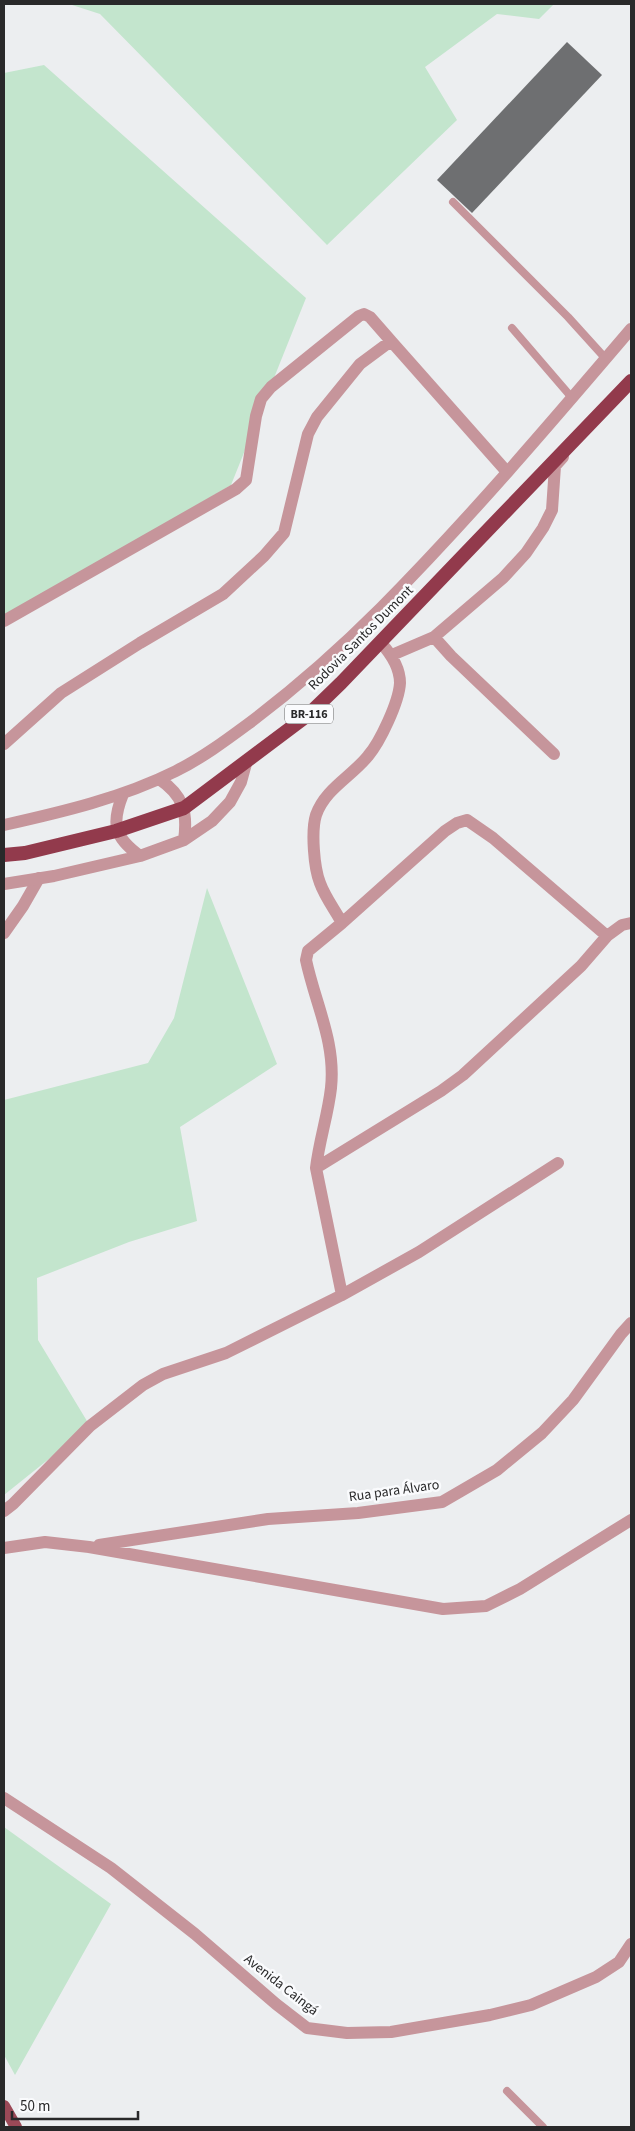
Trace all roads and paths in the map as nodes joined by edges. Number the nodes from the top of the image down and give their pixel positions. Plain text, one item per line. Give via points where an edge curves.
1 (453, 202) dead end
2 (512, 328) dead end
3 (631, 329) edge
4 (391, 342) junction
5 (606, 358) junction
6 (631, 380) edge
7 (622, 392) junction
8 (572, 398) junction
9 (507, 472) junction
10 (4, 621) edge
11 (434, 636) junction
12 (381, 643) junction
13 (392, 655) junction
14 (4, 744) edge
15 (554, 754) dead end
16 (247, 760) junction
17 (159, 779) junction
18 (123, 794) junction
19 (184, 808) junction
20 (4, 825) edge
21 (116, 831) junction
22 (184, 840) junction
23 (4, 855) edge
24 (140, 856) junction
25 (39, 878) junction
26 (4, 884) edge
27 (342, 923) junction
28 (631, 923) edge
29 (4, 933) edge
30 (607, 936) junction
31 (558, 1163) dead end
32 (316, 1168) junction
33 (342, 1295) junction
34 (631, 1323) edge
35 (4, 1511) edge
36 (631, 1520) edge
37 (89, 1547) junction
38 (4, 1548) edge
39 (4, 1798) edge
40 (631, 1944) edge
41 (507, 2091) dead end
42 (4, 2106) edge
43 (16, 2127) edge
44 (543, 2127) edge

1 - 5 lane
2 - 8 lane
3 - 5 street
4 - 9 street
4 - 10 street via 370,317 359,316 261,398 246,480 236,489
4 - 14 street via 360,364 317,417 308,434 284,533 264,556 223,594 61,693
5 - 8 street
6 - 7 highway, Rodovia Santos Dumont / BR-116
7 - 11 street via 555,466 552,510 526,553 497,583
7 - 12 highway, Rodovia Santos Dumont / BR-116
8 - 9 street
9 - 17 street via 428,561 315,671 217,747
11 - 13 street
11 - 15 street
12 - 13 street
12 - 16 highway, Rodovia Santos Dumont / BR-116 via 308,715
13 - 27 street via 400,684 385,728 368,756 323,799 315,817 314,843 319,882
16 - 19 highway, Rodovia Santos Dumont / BR-116
16 - 22 street via 241,782 230,802 212,821
17 - 18 street
17 - 19 street via 171,787
18 - 20 street
18 - 21 street via 116,812
19 - 21 highway, Rodovia Santos Dumont / BR-116
19 - 22 street
21 - 23 highway, Rodovia Santos Dumont / BR-116
21 - 24 street via 126,846
22 - 24 street
24 - 25 street
25 - 26 street
25 - 29 street
27 - 30 street via 445,831 467,820 493,838
27 - 32 street via 308,951 306,960 325,1022 331,1066 331,1088
28 - 30 street via 622,925
30 - 32 street via 581,966 463,1075
31 - 33 street via 419,1252
32 - 33 street
33 - 35 street via 226,1353 162,1374 143,1385 90,1426
34 - 37 street, Rua para Álvaro via 573,1400 542,1433 497,1470 442,1502 358,1513 268,1519
36 - 37 street via 520,1589 486,1606 443,1609
37 - 38 street via 45,1542
39 - 40 street, Avenida Caingá via 111,1868 307,2028 347,2033 391,2032 531,2006 596,1977 619,1962
41 - 44 lane
42 - 43 main road

